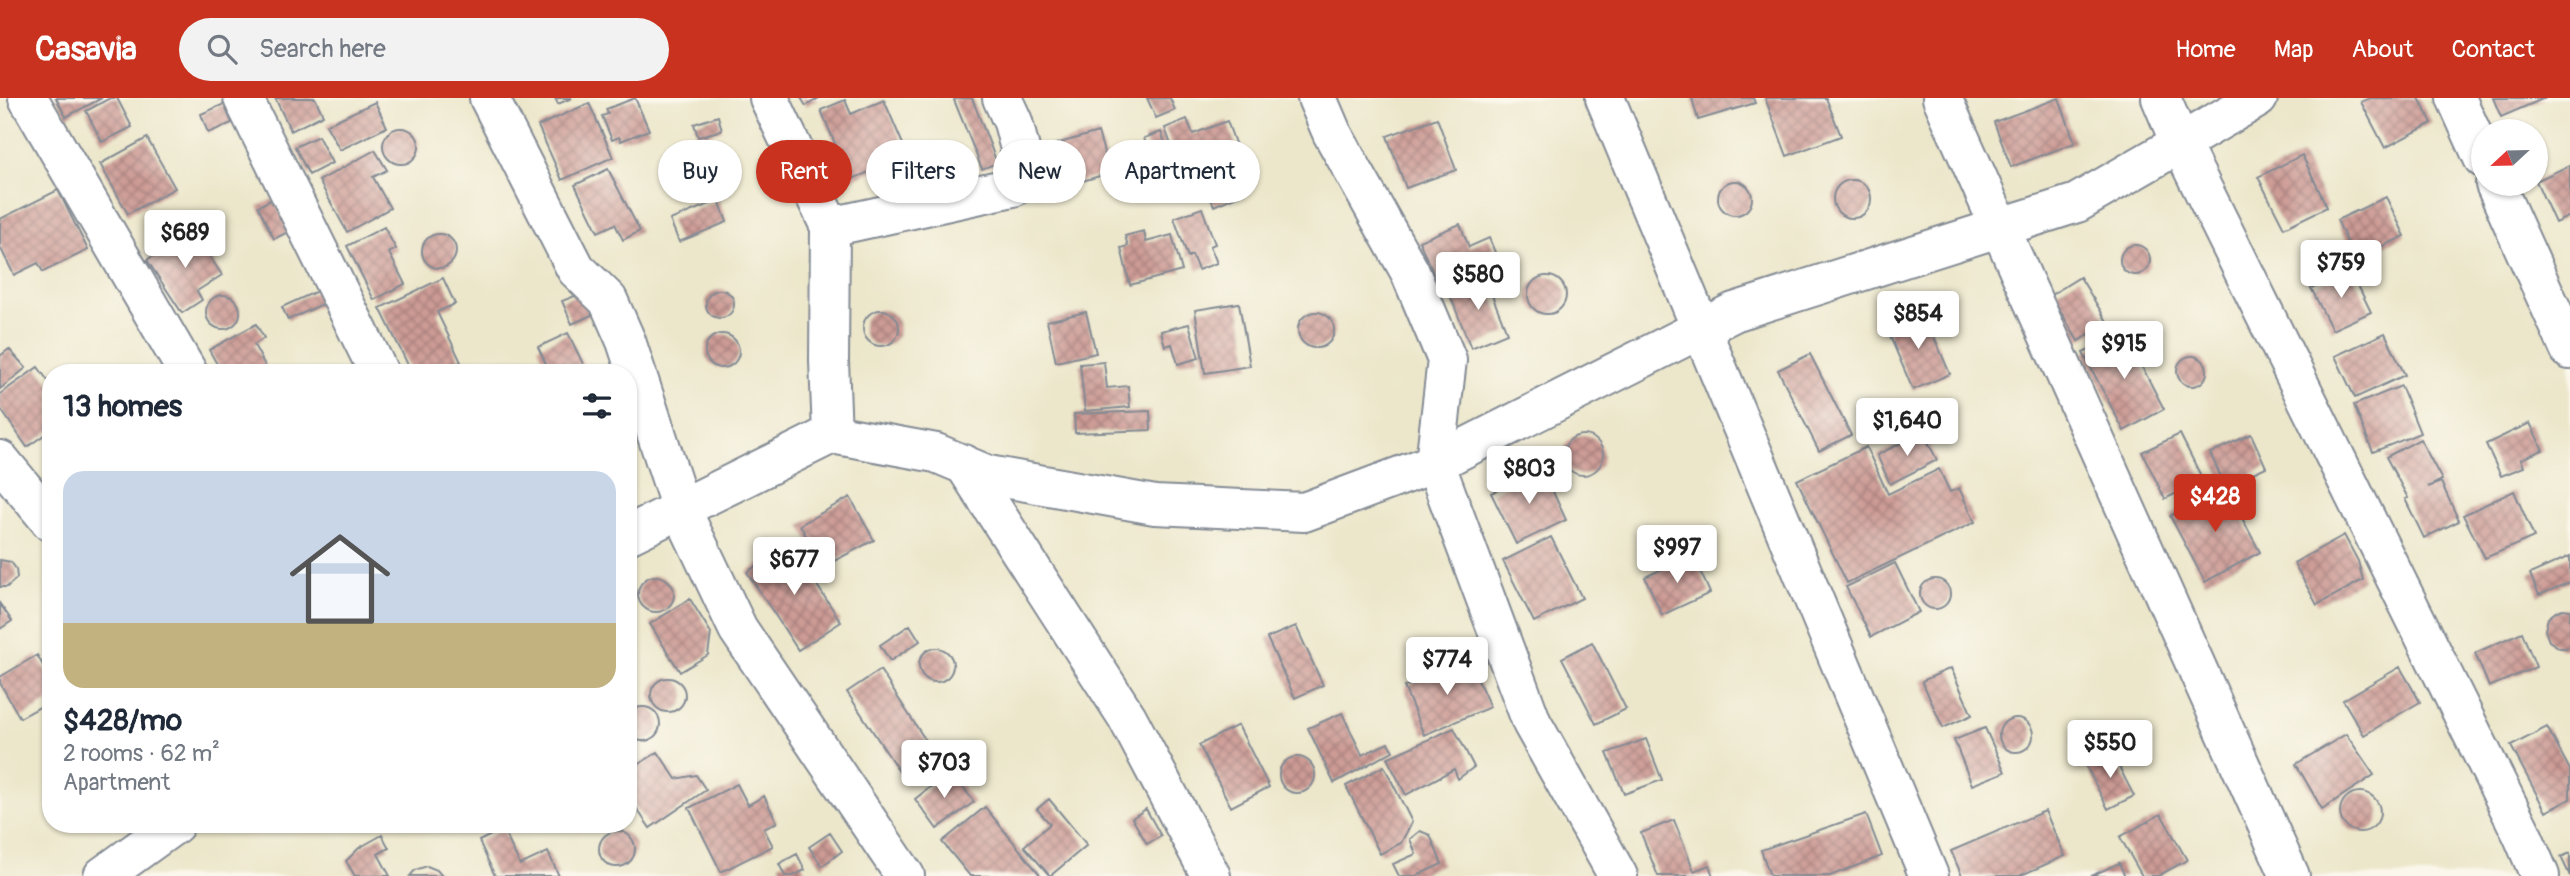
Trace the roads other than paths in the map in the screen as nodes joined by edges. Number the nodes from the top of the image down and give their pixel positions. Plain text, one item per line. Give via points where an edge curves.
1 (28, 98) edge
2 (243, 98) edge
3 (489, 98) edge
4 (769, 98) edge
5 (1002, 98) edge
6 (1317, 98) edge
7 (1605, 98) edge
8 (1942, 98) edge
9 (2161, 98) edge
10 (2258, 98) edge
11 (2456, 98) edge
12 (2471, 131) edge
13 (2180, 143) junction
14 (2500, 196) edge
15 (831, 227) junction
16 (2002, 227) junction
17 (1700, 329) junction
18 (2570, 350) edge
19 (183, 364) edge
20 (375, 364) edge
21 (634, 364) edge
22 (637, 375) edge
23 (832, 433) junction
24 (0, 460) edge
25 (1435, 463) junction
26 (964, 464) junction
27 (681, 509) junction
28 (42, 511) edge
29 (637, 531) edge
30 (163, 833) edge
31 (103, 876) edge
32 (905, 876) edge
33 (1211, 876) edge
34 (1618, 876) edge
35 (1929, 876) edge
36 (2290, 876) edge
37 (2540, 876) edge

1 - 19 street
2 - 20 street
3 - 21 street via 576,269 608,300
4 - 15 street
5 - 15 street via 1026,172 1013,187
6 - 25 street via 1410,272 1447,360
7 - 17 street
8 - 16 street
9 - 13 street
10 - 13 street
11 - 12 street
13 - 16 street via 2077,203
13 - 37 street
14 - 18 street
15 - 23 street
16 - 17 street via 1734,312
16 - 36 street
17 - 25 street
17 - 35 street
22 - 27 street
23 - 26 street via 936,453
23 - 27 street
24 - 28 street
25 - 26 street via 1304,512 1154,505 988,475
25 - 34 street via 1532,723
26 - 33 street via 1127,717
27 - 29 street
27 - 32 street via 738,629
30 - 31 street

